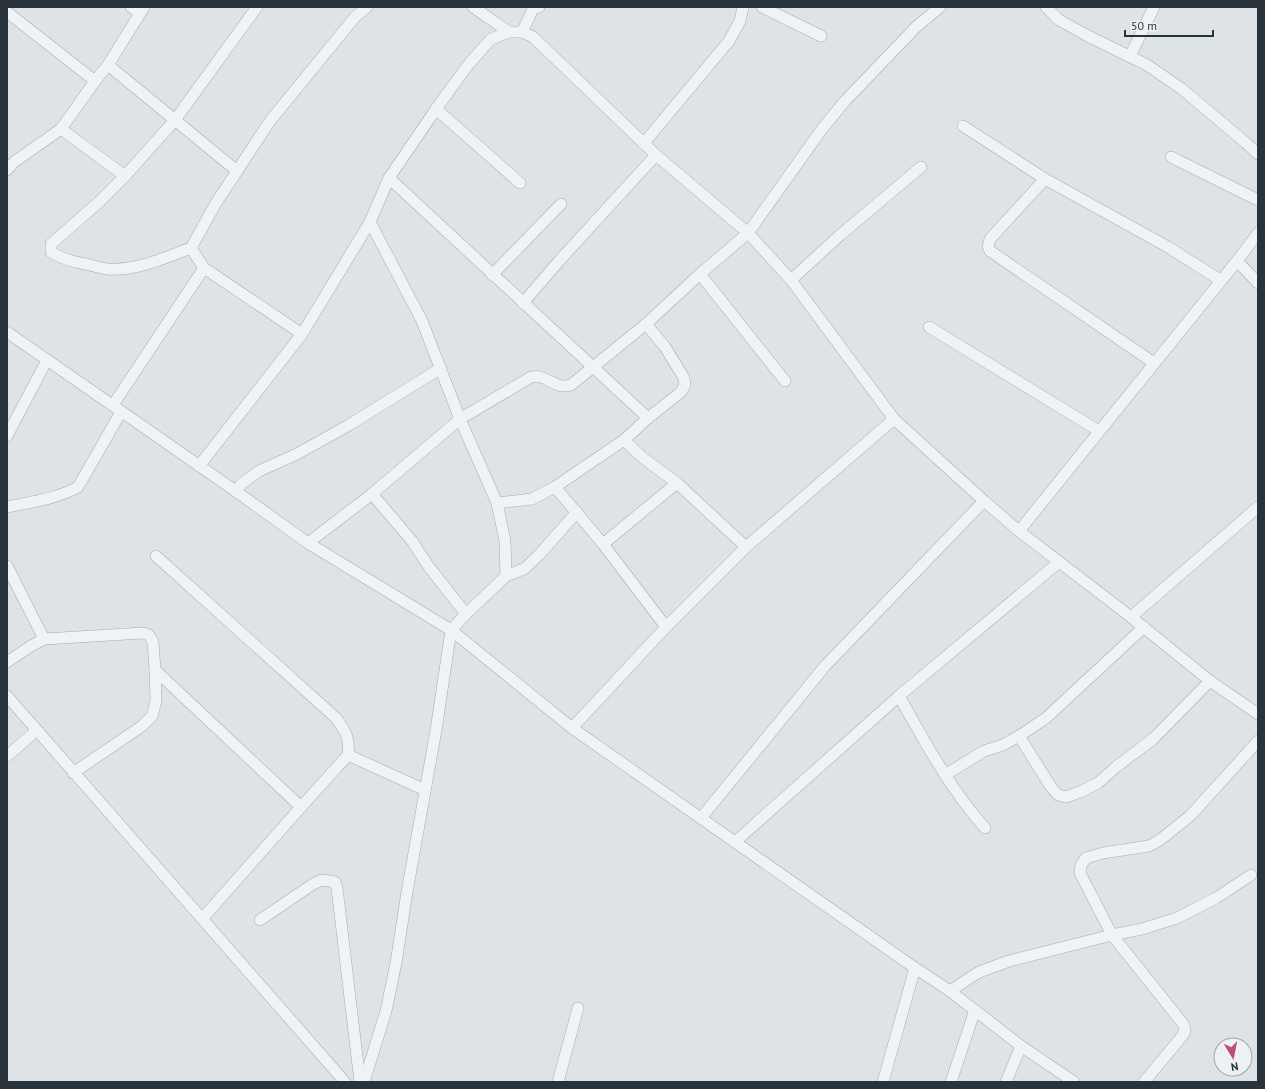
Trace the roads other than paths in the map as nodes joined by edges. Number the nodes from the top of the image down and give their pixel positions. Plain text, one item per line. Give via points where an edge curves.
1 (257, 7) edge
2 (367, 7) edge
3 (473, 7) edge
4 (743, 7) edge
5 (762, 7) edge
6 (940, 7) edge
7 (1046, 7) edge
8 (1154, 7) edge
9 (535, 8) edge
10 (138, 9) edge
11 (7, 12) edge
12 (509, 32) junction
13 (522, 32) junction
14 (821, 36) dead end
15 (1130, 56) junction
16 (108, 65) junction
17 (95, 82) junction
18 (436, 109) junction
19 (175, 120) junction
20 (963, 126) dead end
21 (61, 129) junction
22 (644, 143) junction
23 (1258, 154) edge
24 (656, 155) junction
25 (1171, 157) dead end
26 (921, 167) dead end
27 (7, 170) edge
28 (237, 171) junction
29 (125, 176) junction
30 (389, 178) junction
31 (1045, 179) junction
32 (520, 183) dead end
33 (1258, 200) edge
34 (562, 204) dead end
35 (370, 222) junction
36 (748, 233) junction
37 (1258, 233) edge
38 (191, 248) junction
39 (1237, 261) junction
40 (204, 268) junction
41 (700, 274) junction
42 (492, 275) junction
43 (791, 280) junction
44 (1220, 280) junction
45 (1258, 282) edge
46 (523, 303) junction
47 (646, 324) junction
48 (929, 327) dead end
49 (7, 332) edge
50 (302, 334) junction
51 (47, 360) junction
52 (1154, 363) junction
53 (592, 366) junction
54 (441, 368) junction
55 (786, 381) dead end
56 (117, 409) junction
57 (460, 418) junction
58 (648, 418) junction
59 (894, 419) junction
60 (1099, 430) junction
61 (7, 436) edge
62 (624, 440) junction
63 (200, 466) junction
64 (677, 483) junction
65 (555, 487) junction
66 (237, 492) junction
67 (372, 494) junction
68 (984, 502) junction
69 (497, 503) junction
70 (7, 507) edge
71 (1258, 507) edge
72 (577, 512) junction
73 (1019, 531) junction
74 (308, 543) junction
75 (603, 544) junction
76 (746, 547) junction
77 (156, 556) dead end
78 (1060, 562) junction
79 (7, 566) edge
80 (506, 576) junction
81 (466, 614) junction
82 (1131, 617) junction
83 (666, 627) junction
84 (1144, 627) junction
85 (451, 630) junction
86 (44, 640) junction
87 (7, 662) edge
88 (155, 670) junction
89 (1210, 681) junction
90 (7, 696) edge
91 (899, 696) junction
92 (1258, 714) edge
93 (572, 728) junction
94 (37, 730) junction
95 (1019, 736) junction
96 (1258, 741) edge
97 (348, 755) junction
98 (7, 756) edge
99 (74, 773) junction
100 (945, 775) junction
101 (425, 790) junction
102 (301, 807) junction
103 (701, 818) junction
104 (985, 828) dead end
105 (735, 842) junction
106 (1251, 875) dead end
107 (202, 919) junction
108 (260, 920) dead end
109 (1112, 935) junction
110 (915, 968) junction
111 (950, 991) junction
112 (578, 1008) dead end
113 (975, 1010) junction
114 (1021, 1046) junction
115 (345, 1082) edge
116 (360, 1082) edge
117 (364, 1082) edge
118 (558, 1082) edge
119 (883, 1082) edge
120 (951, 1082) edge
121 (1006, 1082) edge
122 (1074, 1082) edge
123 (1144, 1082) edge

1 - 19 street
2 - 28 street via 355,18 270,121
3 - 12 street
4 - 22 street via 740,21 729,42
5 - 14 street
6 - 36 street via 917,26 845,101
7 - 15 street via 1059,20
8 - 15 street
9 - 13 street
10 - 16 street
11 - 17 street
12 - 13 street
12 - 18 street via 492,39 468,65
13 - 22 street via 533,37
15 - 23 street via 1182,89
16 - 17 street
16 - 19 street
17 - 21 street
18 - 30 street
18 - 32 street
19 - 28 street
19 - 29 street
20 - 31 street
21 - 27 street via 14,162
21 - 29 street
22 - 24 street
24 - 36 street
24 - 46 street
25 - 33 street
26 - 43 street
28 - 38 street
29 - 38 street via 52,244 51,252 81,264 120,269 142,266
30 - 35 street
30 - 42 street
31 - 44 street via 1168,247
31 - 52 street via 990,239 990,251
34 - 42 street
35 - 50 street
35 - 54 street via 422,321
36 - 41 street
36 - 43 street
37 - 39 street
38 - 40 street
39 - 44 street
39 - 45 street
40 - 50 street
40 - 56 street
41 - 47 street
41 - 55 street
42 - 46 street
43 - 59 street
44 - 52 street
46 - 53 street
47 - 53 street
47 - 58 street via 665,347 684,378 685,385 681,392
48 - 60 street
49 - 51 street
50 - 63 street
51 - 56 street
51 - 61 street
52 - 60 street
53 - 57 street via 571,385 557,385 540,376 531,377
53 - 58 street
54 - 57 street
54 - 66 street via 336,432 297,454 259,471 241,484
56 - 63 street
56 - 70 street via 78,487 50,498
57 - 67 street
57 - 69 street
58 - 62 street
59 - 68 street
59 - 76 street
60 - 73 street
62 - 64 street via 643,458
62 - 65 street
63 - 66 street
64 - 75 street
64 - 76 street
65 - 69 street via 532,499
65 - 72 street
66 - 74 street
67 - 74 street
67 - 81 street via 412,540 429,567
68 - 73 street
68 - 103 street via 825,666
69 - 80 street via 505,541
71 - 82 street
72 - 75 street
72 - 80 street via 539,556 524,569
73 - 78 street
74 - 85 street
75 - 83 street
76 - 83 street
77 - 97 street via 336,718 346,732
78 - 82 street
78 - 91 street
79 - 86 street
80 - 81 street
81 - 85 street
82 - 84 street
83 - 93 street
84 - 89 street
84 - 95 street via 1046,718
85 - 93 street
85 - 101 street
86 - 87 street
86 - 88 street via 149,634 153,642
88 - 99 street via 156,701 152,716 142,726
88 - 102 street
89 - 92 street
89 - 95 street via 1153,739 1098,783 1066,797 1058,795 1051,787
90 - 94 street
91 - 100 street
91 - 105 street
93 - 103 street
94 - 98 street
94 - 99 street
95 - 100 street via 984,751
96 - 109 street via 1191,815 1160,840 1149,846 1102,852 1086,858 1081,864 1080,873
97 - 101 street
97 - 102 street
99 - 107 street
100 - 104 street via 968,810
101 - 117 street via 389,997
102 - 107 street
103 - 105 street
105 - 110 street
106 - 109 street via 1216,898 1176,918
107 - 115 street
108 - 116 street via 312,884 322,880 335,882
109 - 111 street via 1009,961 979,972
109 - 123 street via 1184,1025 1183,1035
110 - 111 street
110 - 119 street
111 - 113 street
112 - 118 street
113 - 114 street
113 - 120 street
114 - 121 street
114 - 122 street

